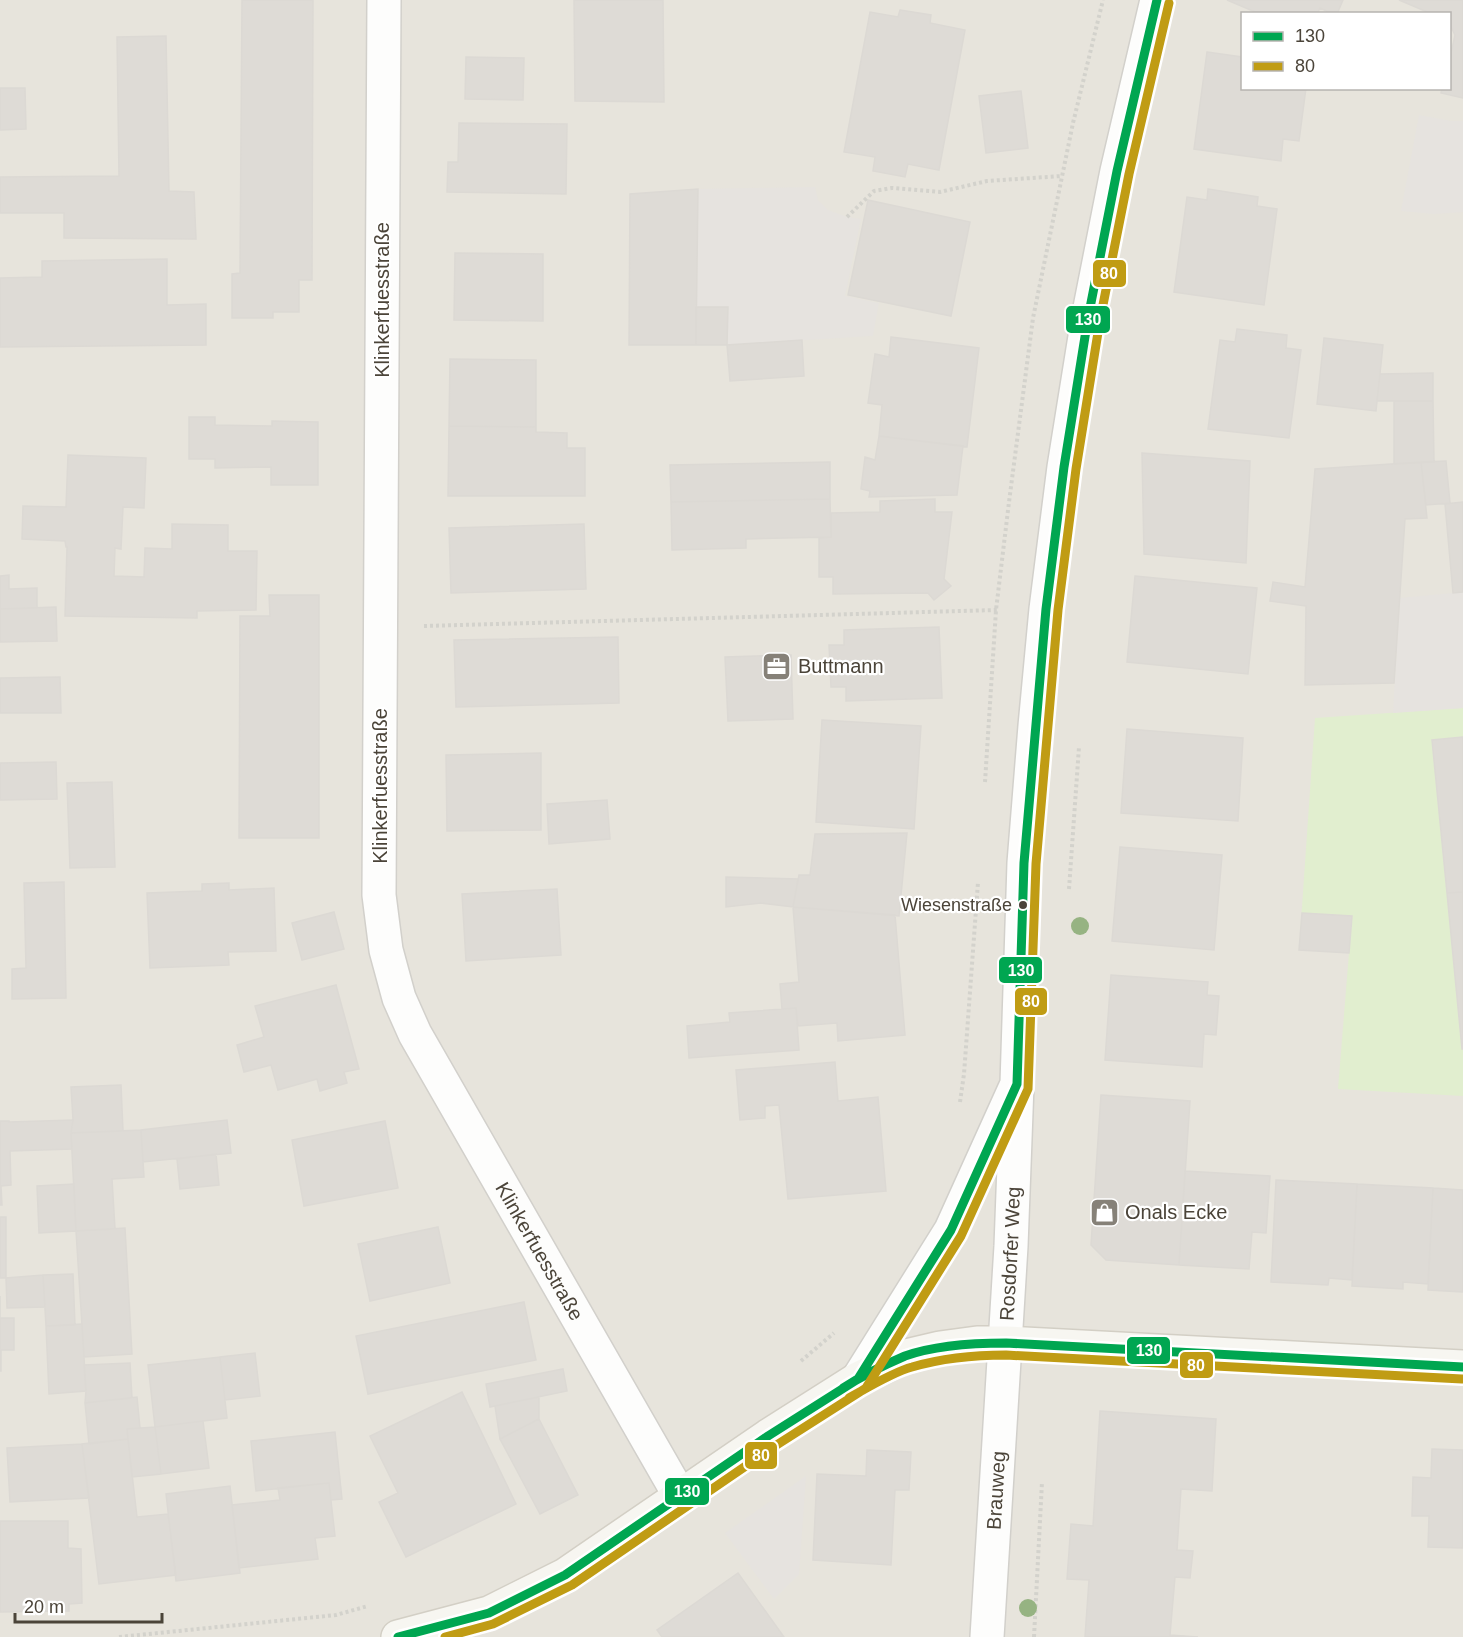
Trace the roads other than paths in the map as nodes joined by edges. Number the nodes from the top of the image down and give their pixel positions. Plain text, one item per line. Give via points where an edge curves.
1 (384, 0) edge
2 (1157, 0) edge
3 (1017, 1084) junction
4 (1006, 1343) junction
5 (1463, 1367) edge
6 (858, 1378) junction
7 (680, 1496) junction
8 (398, 1637) edge
9 (987, 1637) edge

1 - 7 street, Klinkerfuesstraße via 379,895 386,950 399,998 421,1044
2 - 3 street, Rosdorfer Weg via 1121,150 1064,467 1046,609 1024,863
3 - 4 street, Rosdorfer Weg
3 - 6 street, Rosdorfer Weg via 951,1230
4 - 5 main road
4 - 6 main road, Rosdorfer Weg via 977,1343 906,1356
4 - 9 street, Brauweg
6 - 7 main road, Rosdorfer Weg
7 - 8 main road, Rosdorfer Weg via 565,1575 489,1613

